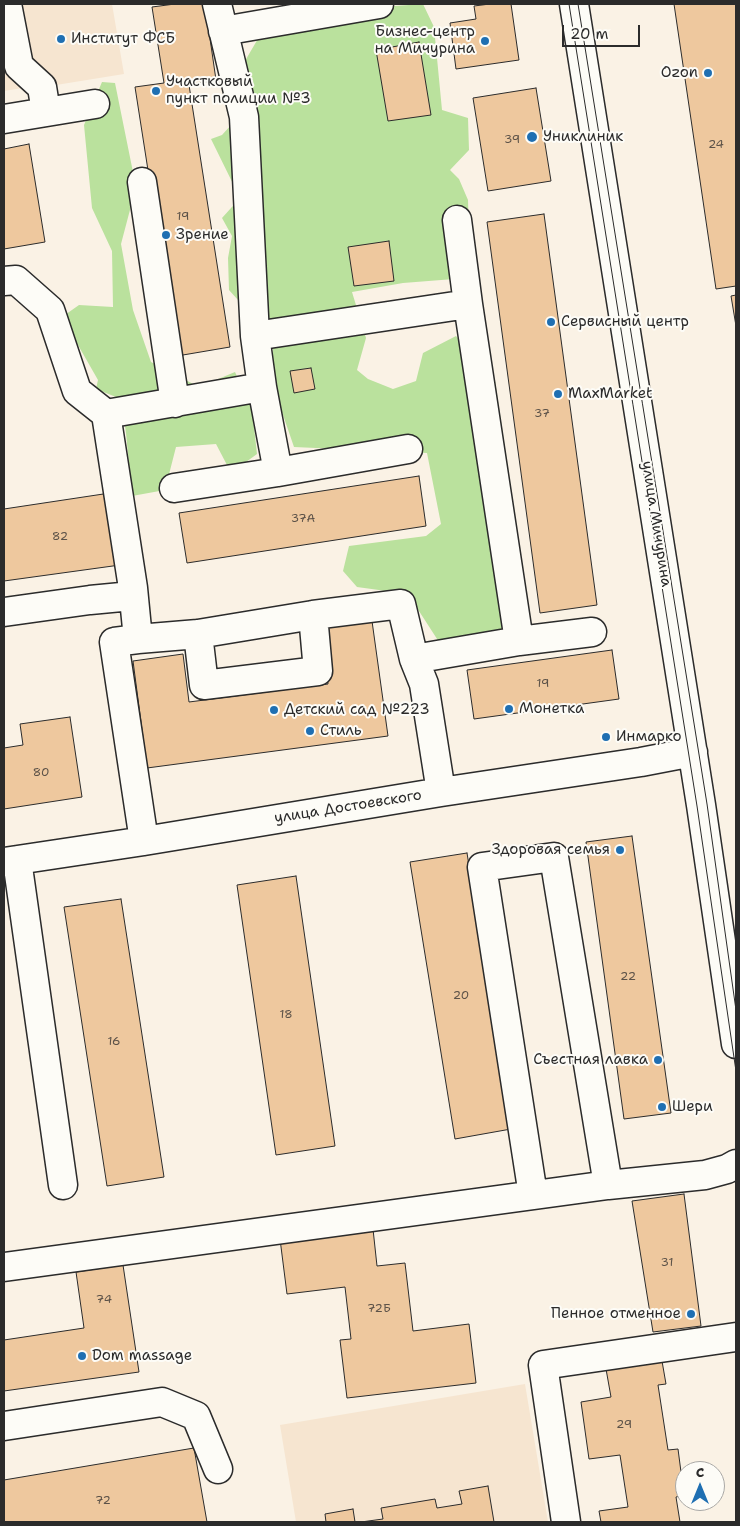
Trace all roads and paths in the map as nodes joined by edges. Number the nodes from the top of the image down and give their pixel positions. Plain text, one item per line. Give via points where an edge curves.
1 (7, 4) edge
2 (217, 4) edge
3 (379, 4) edge
4 (574, 4) edge
5 (223, 32) junction
6 (95, 104) dead end
7 (46, 112) junction
8 (4, 119) edge
9 (142, 182) dead end
10 (458, 220) dead end
11 (4, 281) edge
12 (468, 304) junction
13 (254, 336) junction
14 (262, 387) junction
15 (175, 403) junction
16 (106, 414) junction
17 (408, 449) dead end
18 (278, 472) junction
19 (174, 488) dead end
20 (132, 596) junction
21 (4, 612) edge
22 (313, 615) junction
23 (592, 632) dead end
24 (198, 634) junction
25 (138, 639) junction
26 (519, 641) junction
27 (414, 659) junction
28 (693, 752) junction
29 (441, 792) junction
30 (144, 841) junction
31 (10, 861) edge
32 (726, 899) edge
33 (736, 1044) edge
34 (736, 1164) edge
35 (63, 1185) dead end
36 (608, 1185) junction
37 (533, 1195) junction
38 (4, 1267) edge
39 (736, 1337) edge
40 (4, 1426) edge
41 (218, 1469) dead end
42 (566, 1522) edge

1 - 7 street via 19,66 42,87
2 - 5 street
3 - 5 street
4 - 28 street, улица Мичурина
5 - 13 street via 244,117
6 - 7 street
7 - 8 street
9 - 15 street
10 - 12 street
11 - 16 street via 16,280 50,310 77,390
12 - 13 street
12 - 26 street
13 - 14 street
14 - 15 street
14 - 18 street
15 - 16 street
16 - 20 street
17 - 18 street
18 - 19 street
20 - 21 street
20 - 25 street
22 - 24 street
22 - 24 street via 318,671 204,685
22 - 27 street via 401,604
23 - 26 street
24 - 25 street
25 - 30 street via 114,642
26 - 27 street
27 - 29 street via 424,684
28 - 29 street, улица Достоевского
28 - 32 street, улица Мичурина
29 - 30 street, улица Достоевского
30 - 31 street, улица Достоевского
31 - 35 street
32 - 33 street, улица Мичурина
34 - 36 street via 727,1170 704,1175
36 - 37 street
36 - 37 street via 554,857 482,866
37 - 38 street
39 - 42 street via 543,1365
40 - 41 street via 162,1402 196,1416

